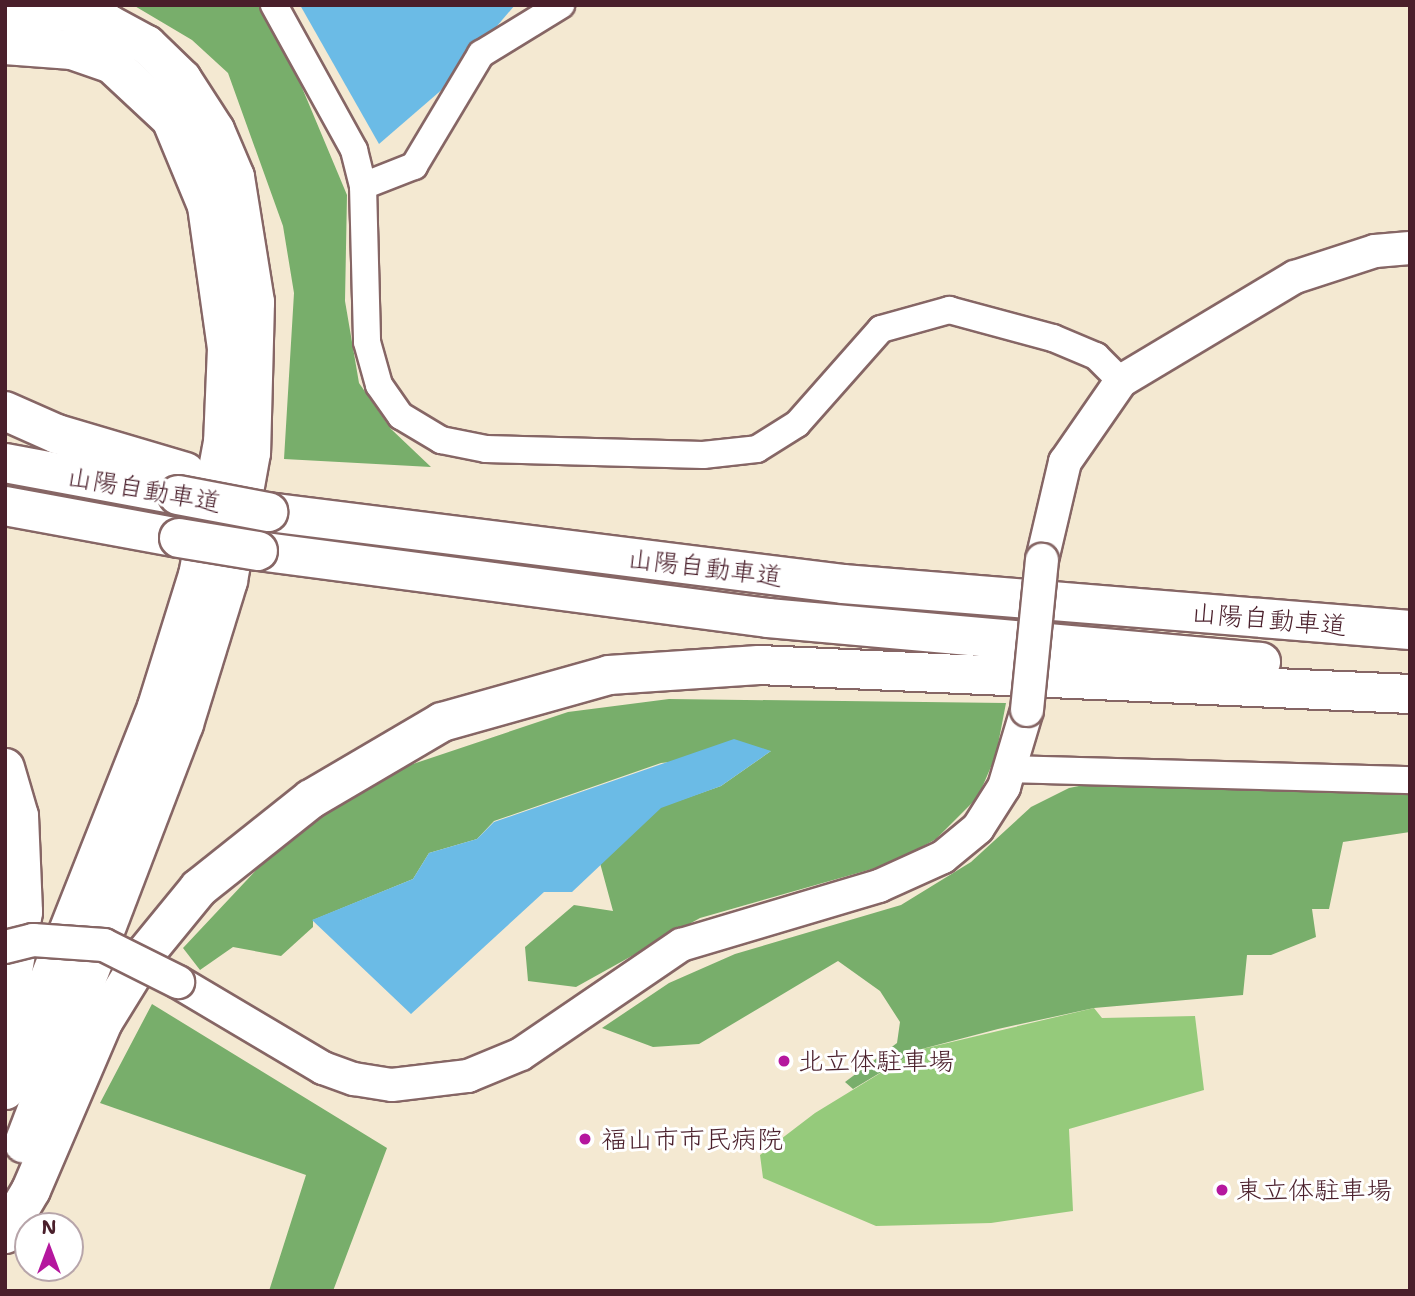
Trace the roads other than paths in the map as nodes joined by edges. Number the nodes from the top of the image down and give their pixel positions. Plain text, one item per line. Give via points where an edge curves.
1 (274, 5) edge
2 (561, 5) edge
3 (5, 11) edge
4 (5, 45) edge
5 (363, 187) junction
6 (1410, 248) edge
7 (1121, 380) junction
8 (5, 411) edge
9 (5, 463) edge
10 (181, 483) junction
11 (5, 506) edge
12 (1410, 630) edge
13 (1410, 674) edge
14 (1410, 694) edge
15 (5, 768) edge
16 (1011, 769) junction
17 (1410, 780) edge
18 (5, 947) edge
19 (5, 1018) edge
20 (5, 1090) edge
21 (5, 1193) edge
22 (5, 1234) edge

1 - 5 street via 354,150
2 - 5 street via 481,54 414,166
3 - 21 highway via 68,12 108,24 146,45 182,79 215,130 236,177 255,302 251,453 228,581 184,724
4 - 20 highway via 72,50 112,64 171,119 207,206 226,348 223,442 198,575 156,707
5 - 7 street via 364,314 379,384 416,428 465,447 703,455 757,449 797,424 881,329 938,312 974,314 1054,338 1096,356
6 - 7 street via 1375,251 1295,277
7 - 16 street, bridge via 1065,462 1042,560 1027,710
8 - 10 highway
9 - 10 highway, 山陽自動車道
10 - 12 highway, 山陽自動車道 via 545,548 843,584
11 - 13 highway, 山陽自動車道, bridge via 258,551 768,618
14 - 22 highway via 759,665 609,675 442,722 311,799 199,888 145,954 103,1022 31,1190
15 - 19 highway via 19,816 23,912
16 - 17 street
16 - 18 street, bridge via 978,828 943,857 879,886 681,945 521,1054 468,1076 393,1085 354,1079 323,1069 178,982 104,945 33,940

